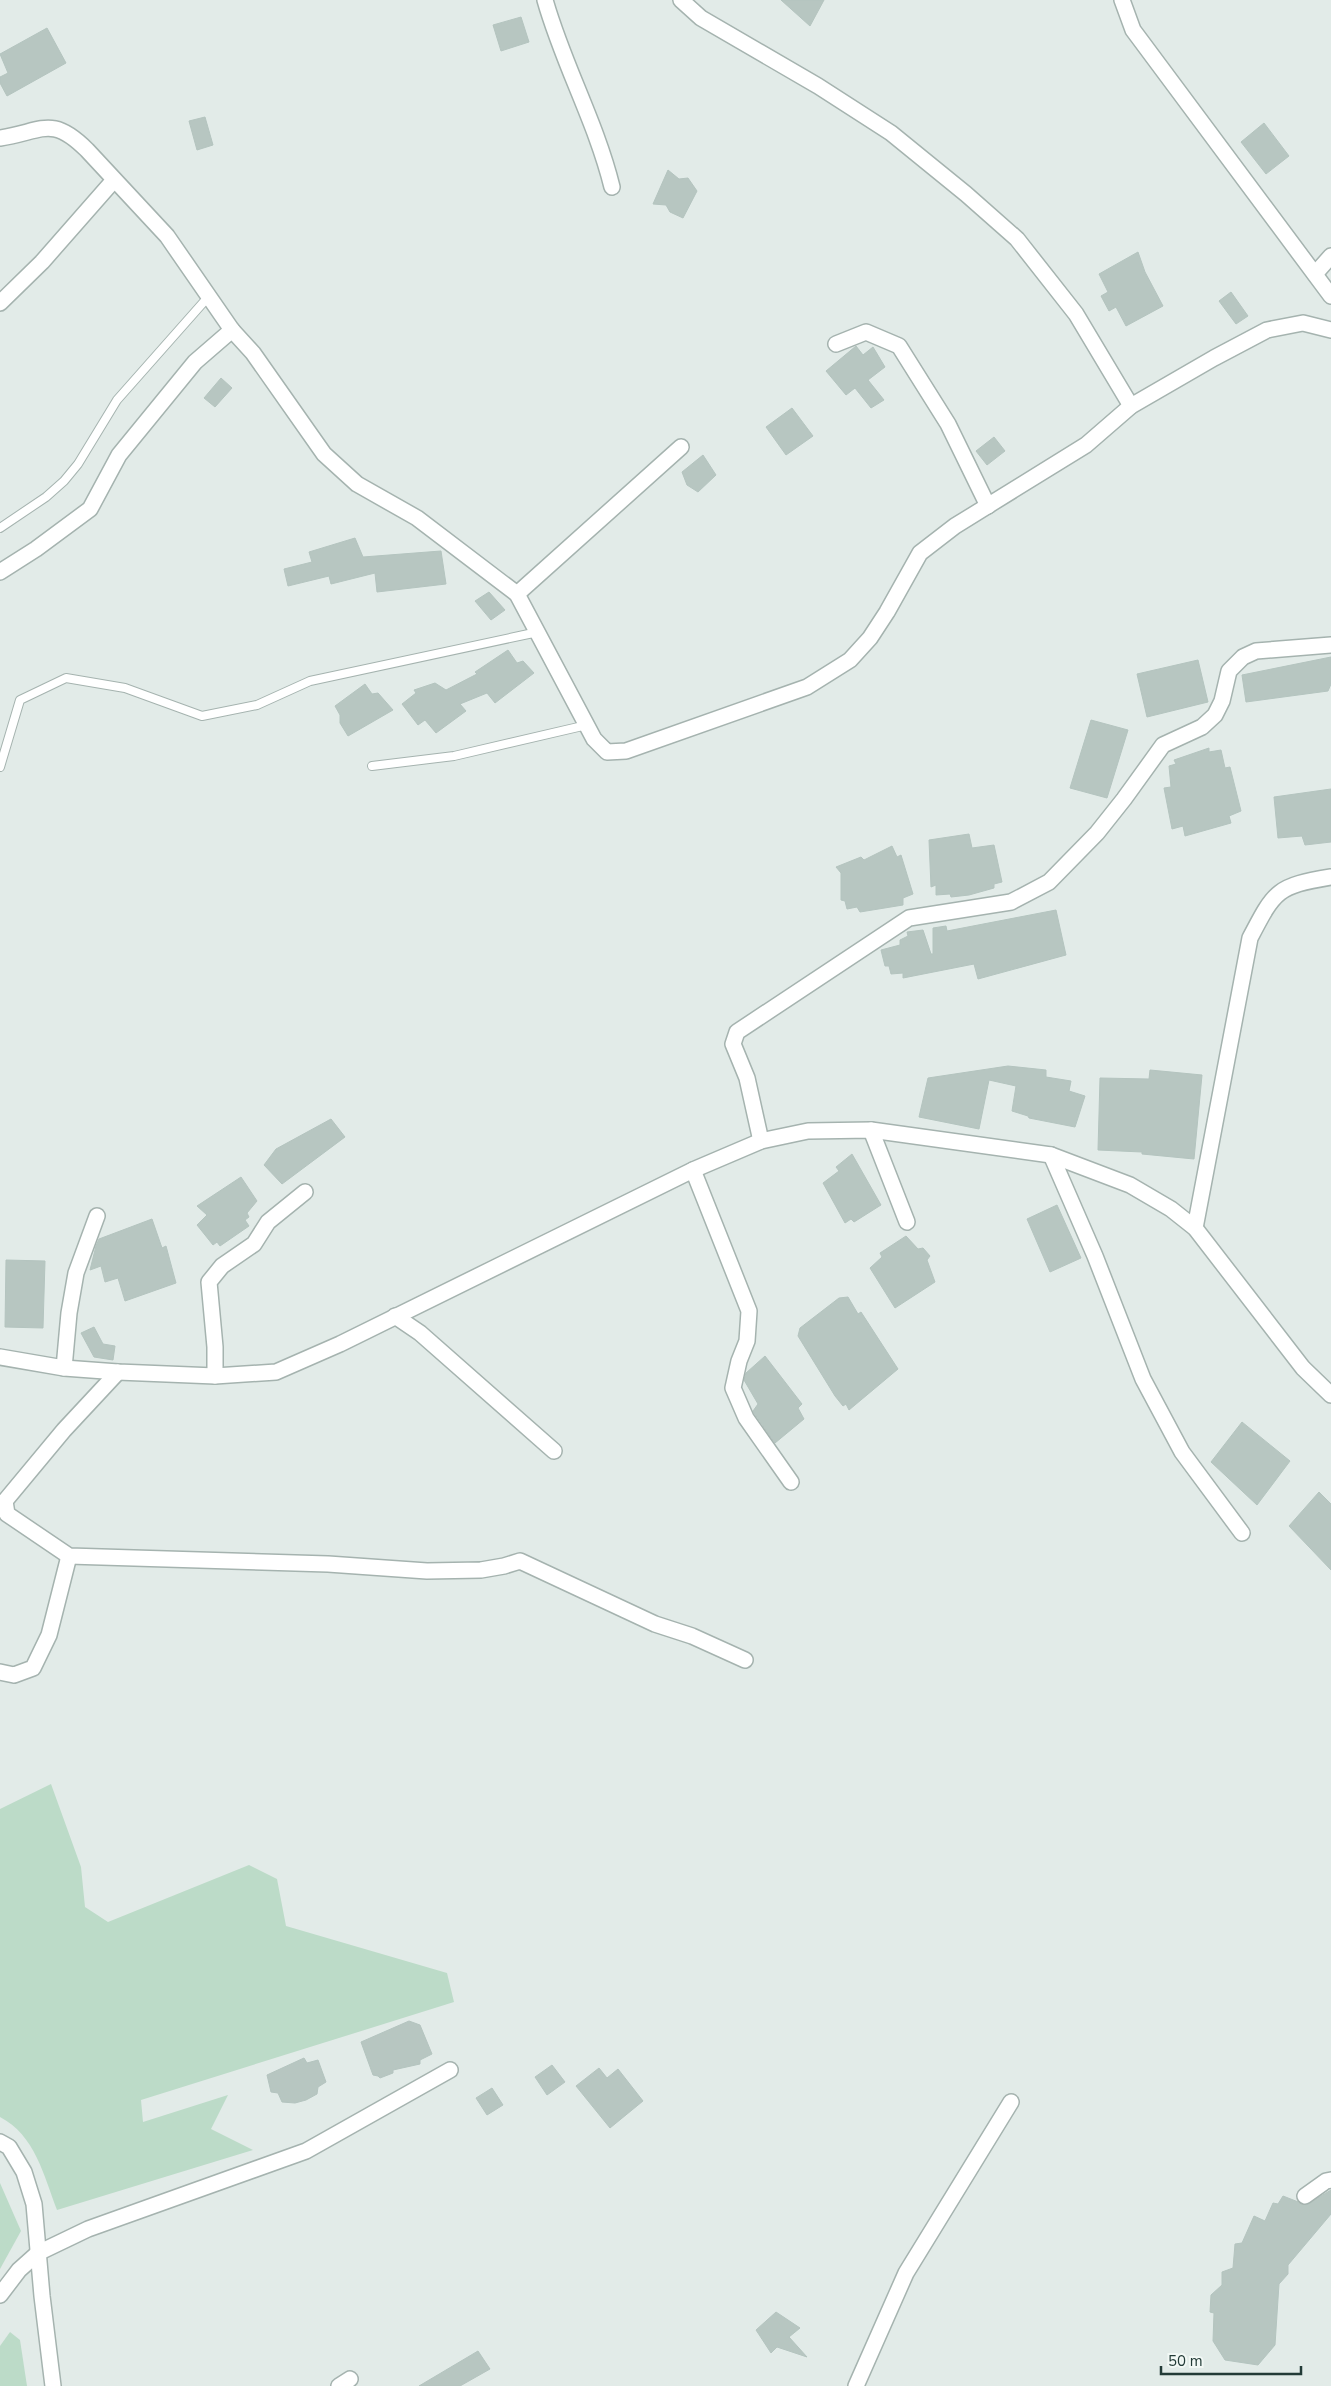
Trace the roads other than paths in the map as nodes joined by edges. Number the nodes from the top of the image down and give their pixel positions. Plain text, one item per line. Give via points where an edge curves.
1 (545, 0) edge
2 (682, 0) edge
3 (1122, 0) edge
4 (0, 138) edge
5 (114, 180) junction
6 (612, 187) dead end
7 (1331, 256) edge
8 (1315, 274) junction
9 (209, 296) junction
10 (1331, 296) edge
11 (0, 303) edge
12 (232, 330) junction
13 (1331, 330) edge
14 (836, 344) dead end
15 (1131, 406) junction
16 (681, 447) dead end
17 (988, 506) junction
18 (0, 528) edge
19 (0, 572) edge
20 (517, 594) junction
21 (538, 632) junction
22 (1331, 645) edge
23 (587, 725) junction
24 (372, 766) dead end
25 (0, 767) edge
26 (1331, 877) edge
27 (871, 1130) junction
28 (761, 1141) junction
29 (1051, 1155) junction
30 (693, 1170) junction
31 (305, 1192) dead end
32 (97, 1216) dead end
33 (907, 1222) dead end
34 (1195, 1228) junction
35 (396, 1316) junction
36 (0, 1357) edge
37 (64, 1368) junction
38 (118, 1372) junction
39 (215, 1376) junction
40 (1331, 1395) edge
41 (554, 1450) dead end
42 (791, 1482) dead end
43 (1242, 1534) dead end
44 (69, 1556) junction
45 (745, 1660) dead end
46 (0, 1672) edge
47 (450, 2070) dead end
48 (1011, 2102) dead end
49 (0, 2142) edge
50 (1331, 2180) edge
51 (1305, 2196) dead end
52 (38, 2253) junction
53 (0, 2295) edge
54 (53, 2386) edge
55 (856, 2386) edge

1 - 6 street via 556,39 605,158
2 - 15 street via 701,18 891,133 1017,239 1076,314
3 - 8 street via 1133,30
4 - 5 street via 50,127 62,130 74,137
5 - 9 street via 167,236
5 - 11 street via 42,262
7 - 8 street
8 - 10 street
9 - 12 street
9 - 18 lane via 117,400 64,481
12 - 19 street via 196,362 119,455 90,509
12 - 20 street via 253,353 324,454 357,484 417,518
13 - 15 street via 1302,323 1267,330
14 - 17 street via 866,332 899,346 948,424
15 - 17 street via 1086,445
16 - 20 street
17 - 23 street via 920,553 870,638 850,660 807,687 626,751 607,752 594,739
20 - 21 street
21 - 23 street
21 - 25 lane via 310,681 257,705 202,716 125,688 66,678 20,700
22 - 28 street via 1256,651 1243,657 1229,671 1215,715 1202,727 1163,745 1097,833 1048,882 1011,902 909,918 737,1032 733,1044 747,1078
23 - 24 lane via 454,756
26 - 34 street via 1281,889 1266,906 1250,938
27 - 28 street via 808,1131
27 - 29 street
27 - 33 street
28 - 30 street
29 - 34 street via 1130,1186 1171,1209
29 - 43 street via 1143,1379 1182,1452
30 - 35 street
30 - 42 street via 749,1311 747,1341 733,1388 746,1418
31 - 39 street via 268,1222 254,1244 222,1266 209,1282
32 - 37 street via 76,1273
34 - 40 street via 1303,1368
35 - 39 street via 276,1372
35 - 41 street
36 - 37 street
37 - 38 street
38 - 39 street
38 - 44 street via 5,1501 7,1514
44 - 45 street via 328,1564 426,1571 481,1570 520,1561 656,1624
44 - 46 street via 49,1635 33,1668 14,1675
47 - 52 street via 306,2151 88,2229
48 - 55 street via 906,2272
49 - 52 street via 9,2147 24,2172 34,2204
50 - 51 street
52 - 53 street via 19,2270
52 - 54 street

